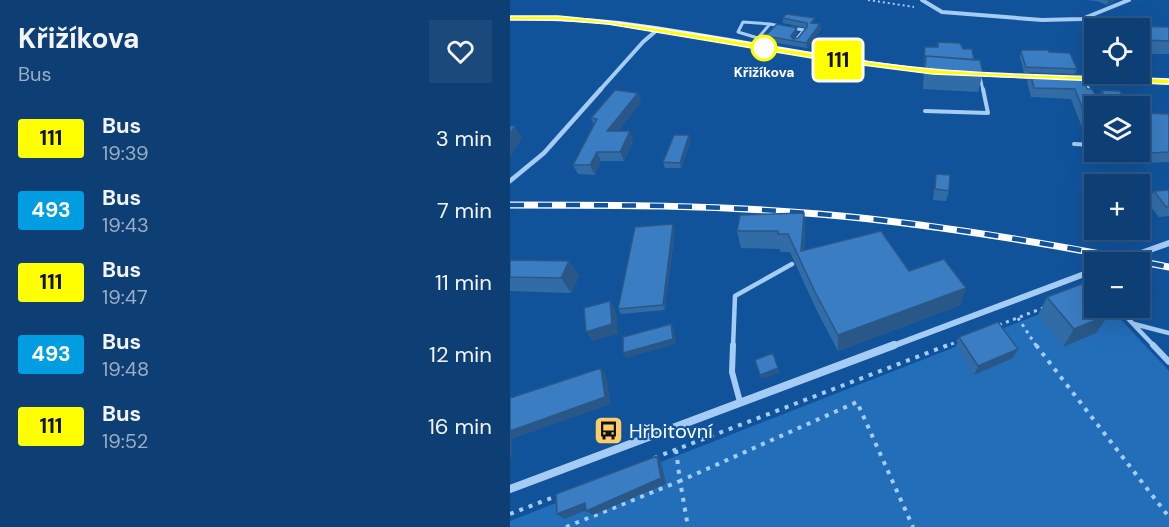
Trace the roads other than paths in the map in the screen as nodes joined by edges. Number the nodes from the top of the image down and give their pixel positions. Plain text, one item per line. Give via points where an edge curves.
1 (922, 0) edge
2 (1129, 0) edge
3 (510, 18) edge
4 (770, 24) junction
5 (657, 30) junction
6 (758, 38) junction
7 (795, 41) edge
8 (751, 46) junction
9 (945, 72) edge
10 (957, 73) edge
11 (979, 74) junction
12 (1052, 78) edge
13 (1063, 78) edge
14 (1084, 79) edge
15 (1150, 81) edge
16 (1169, 82) edge
17 (925, 111) dead end
18 (1074, 144) dead end
19 (1084, 144) edge
20 (510, 181) edge
21 (1169, 243) edge
22 (1144, 252) edge
23 (792, 264) dead end
24 (1084, 274) edge
25 (1128, 318) edge
26 (1134, 324) junction
27 (1169, 333) edge
28 (1169, 362) edge
29 (740, 402) junction
30 (510, 489) edge

1 - 2 street via 930,7 958,15 1063,20 1082,19
3 - 5 main road via 586,20
4 - 6 lane
4 - 6 lane via 743,22 738,32
4 - 7 lane via 804,30
5 - 8 main road
5 - 20 street via 544,153
6 - 8 lane
8 - 9 main road
10 - 11 main road
11 - 12 main road
11 - 17 lane via 988,113
13 - 14 main road
15 - 16 main road
18 - 19 lane
21 - 22 street
23 - 29 lane via 735,296 732,372
24 - 29 street
25 - 26 lane
26 - 27 lane
26 - 28 lane
29 - 30 street

